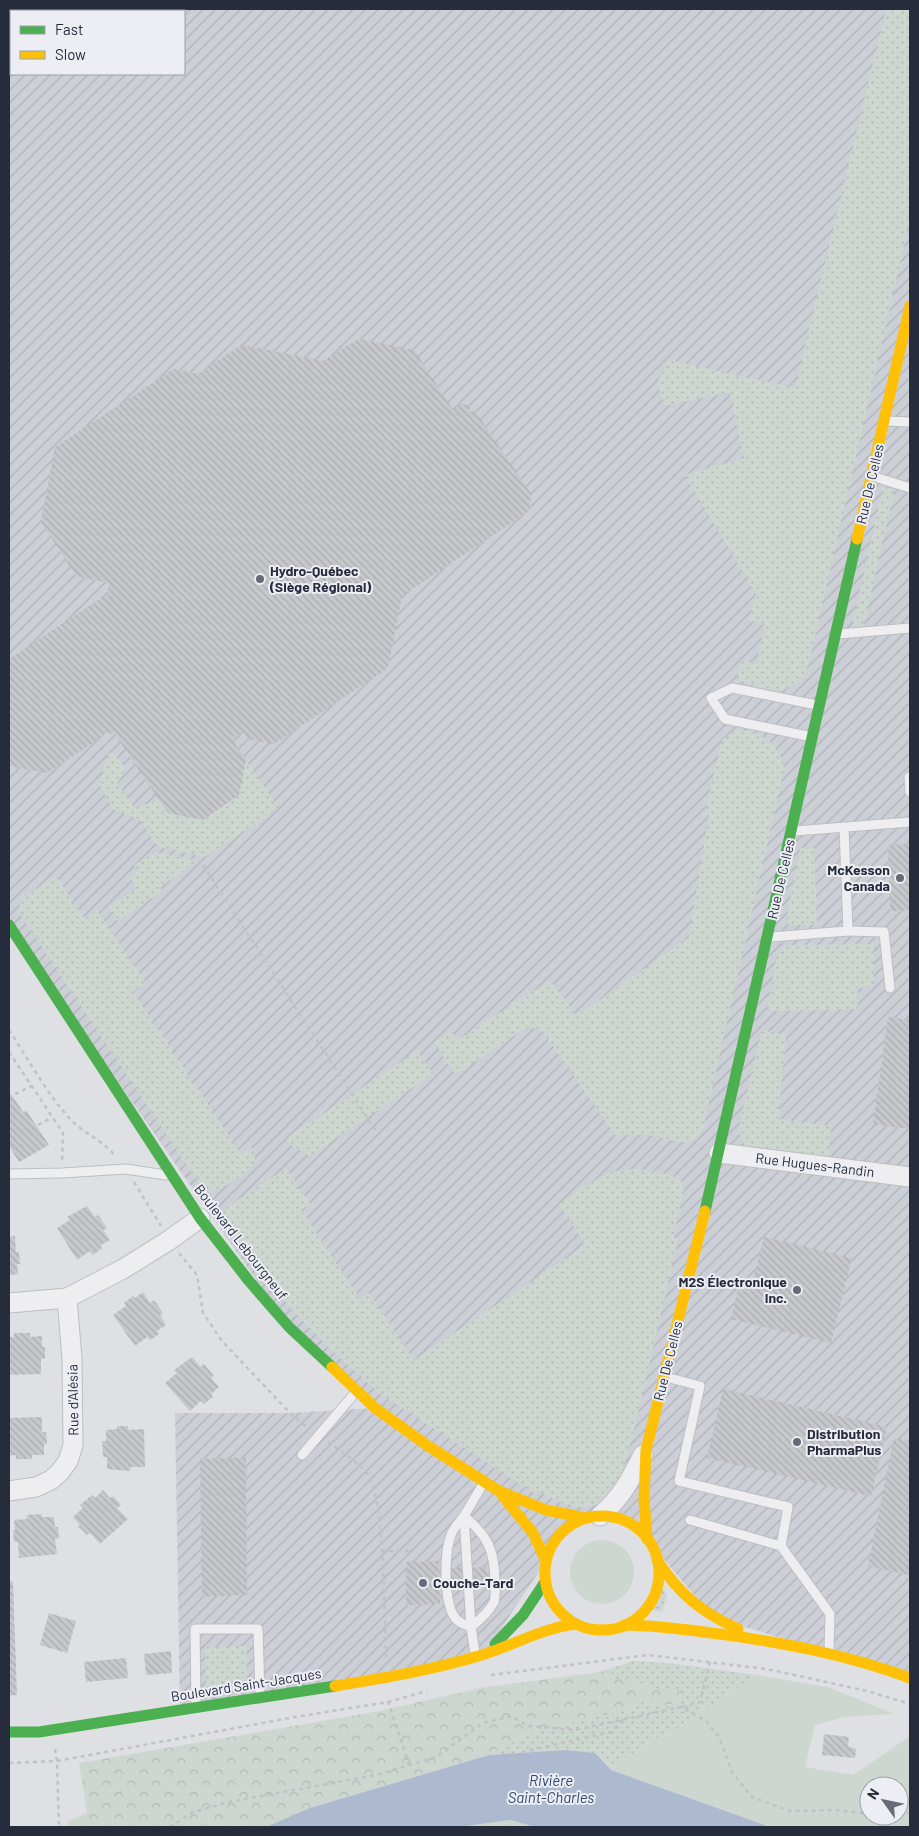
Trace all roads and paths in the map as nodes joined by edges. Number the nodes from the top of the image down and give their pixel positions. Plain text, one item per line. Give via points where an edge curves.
1 (910, 306) edge
2 (884, 421) junction
3 (910, 422) edge
4 (872, 476) junction
5 (910, 488) edge
6 (910, 628) edge
7 (836, 635) junction
8 (820, 706) junction
9 (813, 738) junction
10 (909, 777) edge
11 (910, 792) edge
12 (910, 822) edge
13 (844, 827) junction
14 (792, 831) junction
15 (203, 865) dead end
16 (9, 925) edge
17 (848, 931) junction
18 (768, 937) junction
19 (890, 988) dead end
20 (9, 1030) edge
21 (9, 1052) edge
22 (32, 1086) junction
23 (15, 1094) dead end
24 (51, 1118) junction
25 (38, 1125) dead end
26 (376, 1131) dead end
27 (719, 1154) junction
28 (126, 1169) junction
29 (62, 1173) junction
30 (9, 1174) edge
31 (174, 1176) junction
32 (910, 1177) edge
33 (200, 1218) junction
34 (168, 1241) junction
35 (67, 1298) junction
36 (9, 1303) edge
37 (664, 1377) junction
38 (357, 1391) junction
39 (318, 1436) junction
40 (646, 1450) junction
41 (302, 1455) dead end
42 (484, 1482) junction
43 (9, 1491) edge
44 (498, 1491) junction
45 (464, 1516) junction
46 (593, 1517) junction
47 (690, 1520) dead end
48 (647, 1539) junction
49 (781, 1546) junction
50 (413, 1551) dead end
51 (381, 1552) junction
52 (657, 1560) junction
53 (546, 1561) junction
54 (545, 1582) junction
55 (576, 1624) junction
56 (624, 1625) junction
57 (471, 1627) junction
58 (761, 1639) junction
59 (829, 1653) junction
60 (480, 1655) junction
61 (710, 1662) junction
62 (482, 1676) dead end
63 (386, 1678) junction
64 (910, 1678) edge
65 (435, 1688) dead end
66 (260, 1699) junction
67 (388, 1702) junction
68 (910, 1704) edge
69 (681, 1707) junction
70 (196, 1708) junction
71 (624, 1718) junction
72 (52, 1730) junction
73 (9, 1732) edge
74 (522, 1752) dead end
75 (57, 1761) junction
76 (9, 1763) edge
77 (409, 1765) junction
78 (859, 1813) edge
79 (59, 1827) edge
80 (170, 1827) edge

1 - 2 street, Rue De Celles
2 - 3 lane
2 - 4 street, Rue De Celles
4 - 5 lane
4 - 7 street, Rue De Celles
6 - 7 lane
7 - 8 street, Rue De Celles
8 - 9 street, Rue De Celles
8 - 9 lane via 732,688 711,698 725,719
9 - 14 street, Rue De Celles
10 - 11 lane
12 - 13 lane
13 - 14 lane
13 - 17 lane
14 - 18 street, Rue De Celles
15 - 26 path
16 - 31 street, Boulevard Lebourgneuf
17 - 18 lane
17 - 19 lane via 884,932
18 - 27 street, Rue De Celles
20 - 28 path via 70,1119 107,1146
21 - 22 path
22 - 23 path
22 - 24 path
24 - 25 path
24 - 29 path via 63,1133
27 - 32 street, Rue Hugues-Randin
27 - 37 street, Rue De Celles
28 - 29 lane
28 - 31 lane
28 - 34 path
29 - 30 lane
31 - 33 street, Boulevard Lebourgneuf
33 - 34 street
33 - 38 street, Boulevard Lebourgneuf via 289,1326
34 - 35 street
34 - 39 path via 196,1275 203,1313 222,1341 290,1413
35 - 36 street
35 - 43 street, Rue d'Alésia via 72,1359 73,1446 68,1461 51,1480 36,1488
37 - 40 street, Rue De Celles
37 - 49 lane via 700,1386 678,1481 788,1507
38 - 39 lane
38 - 42 street, Boulevard Lebourgneuf via 428,1446
39 - 41 lane
39 - 51 path via 370,1477 375,1490
40 - 46 street, Rue De Celles via 622,1494 614,1504
40 - 48 street, Rue De Celles via 644,1499
42 - 44 street, Boulevard Lebourgneuf
42 - 45 lane
44 - 46 street, Boulevard Lebourgneuf via 546,1510
44 - 53 street, Boulevard Lebourgneuf via 528,1523
45 - 57 lane
45 - 57 lane via 451,1533 446,1551 448,1602 456,1619
45 - 57 lane via 487,1539 495,1576 495,1600
46 - 48 street via 622,1520
46 - 53 street via 566,1529 556,1539
47 - 49 lane
48 - 52 street
49 - 59 lane via 830,1614
50 - 51 path
51 - 63 path
52 - 56 street via 655,1591 648,1605 638,1617
52 - 58 street via 680,1592 695,1606 712,1618
53 - 54 street
54 - 55 street via 556,1607
54 - 60 street, Boulevard Saint-Jacques via 520,1622
55 - 56 street via 592,1629
55 - 60 street, Boulevard Saint-Jacques via 548,1629
56 - 58 street via 647,1624
57 - 60 lane
58 - 59 street
59 - 64 street
60 - 63 street, Boulevard Saint-Jacques
61 - 62 path via 648,1656
61 - 68 path via 784,1673
61 - 69 path via 700,1702
63 - 66 street, Boulevard Saint-Jacques
65 - 67 path
66 - 70 street, Boulevard Saint-Jacques
66 - 70 lane via 258,1629 194,1629
67 - 75 path
67 - 77 path
69 - 71 path
69 - 78 path via 706,1721 715,1731 732,1772 752,1797 789,1811
70 - 72 street, Boulevard Saint-Jacques
71 - 74 path via 611,1732
71 - 77 path via 575,1730 528,1726 512,1716 482,1723 436,1757
72 - 73 street, Boulevard Saint-Jacques
72 - 75 path
75 - 76 path
75 - 79 path
77 - 80 path via 376,1775 229,1802 193,1812

